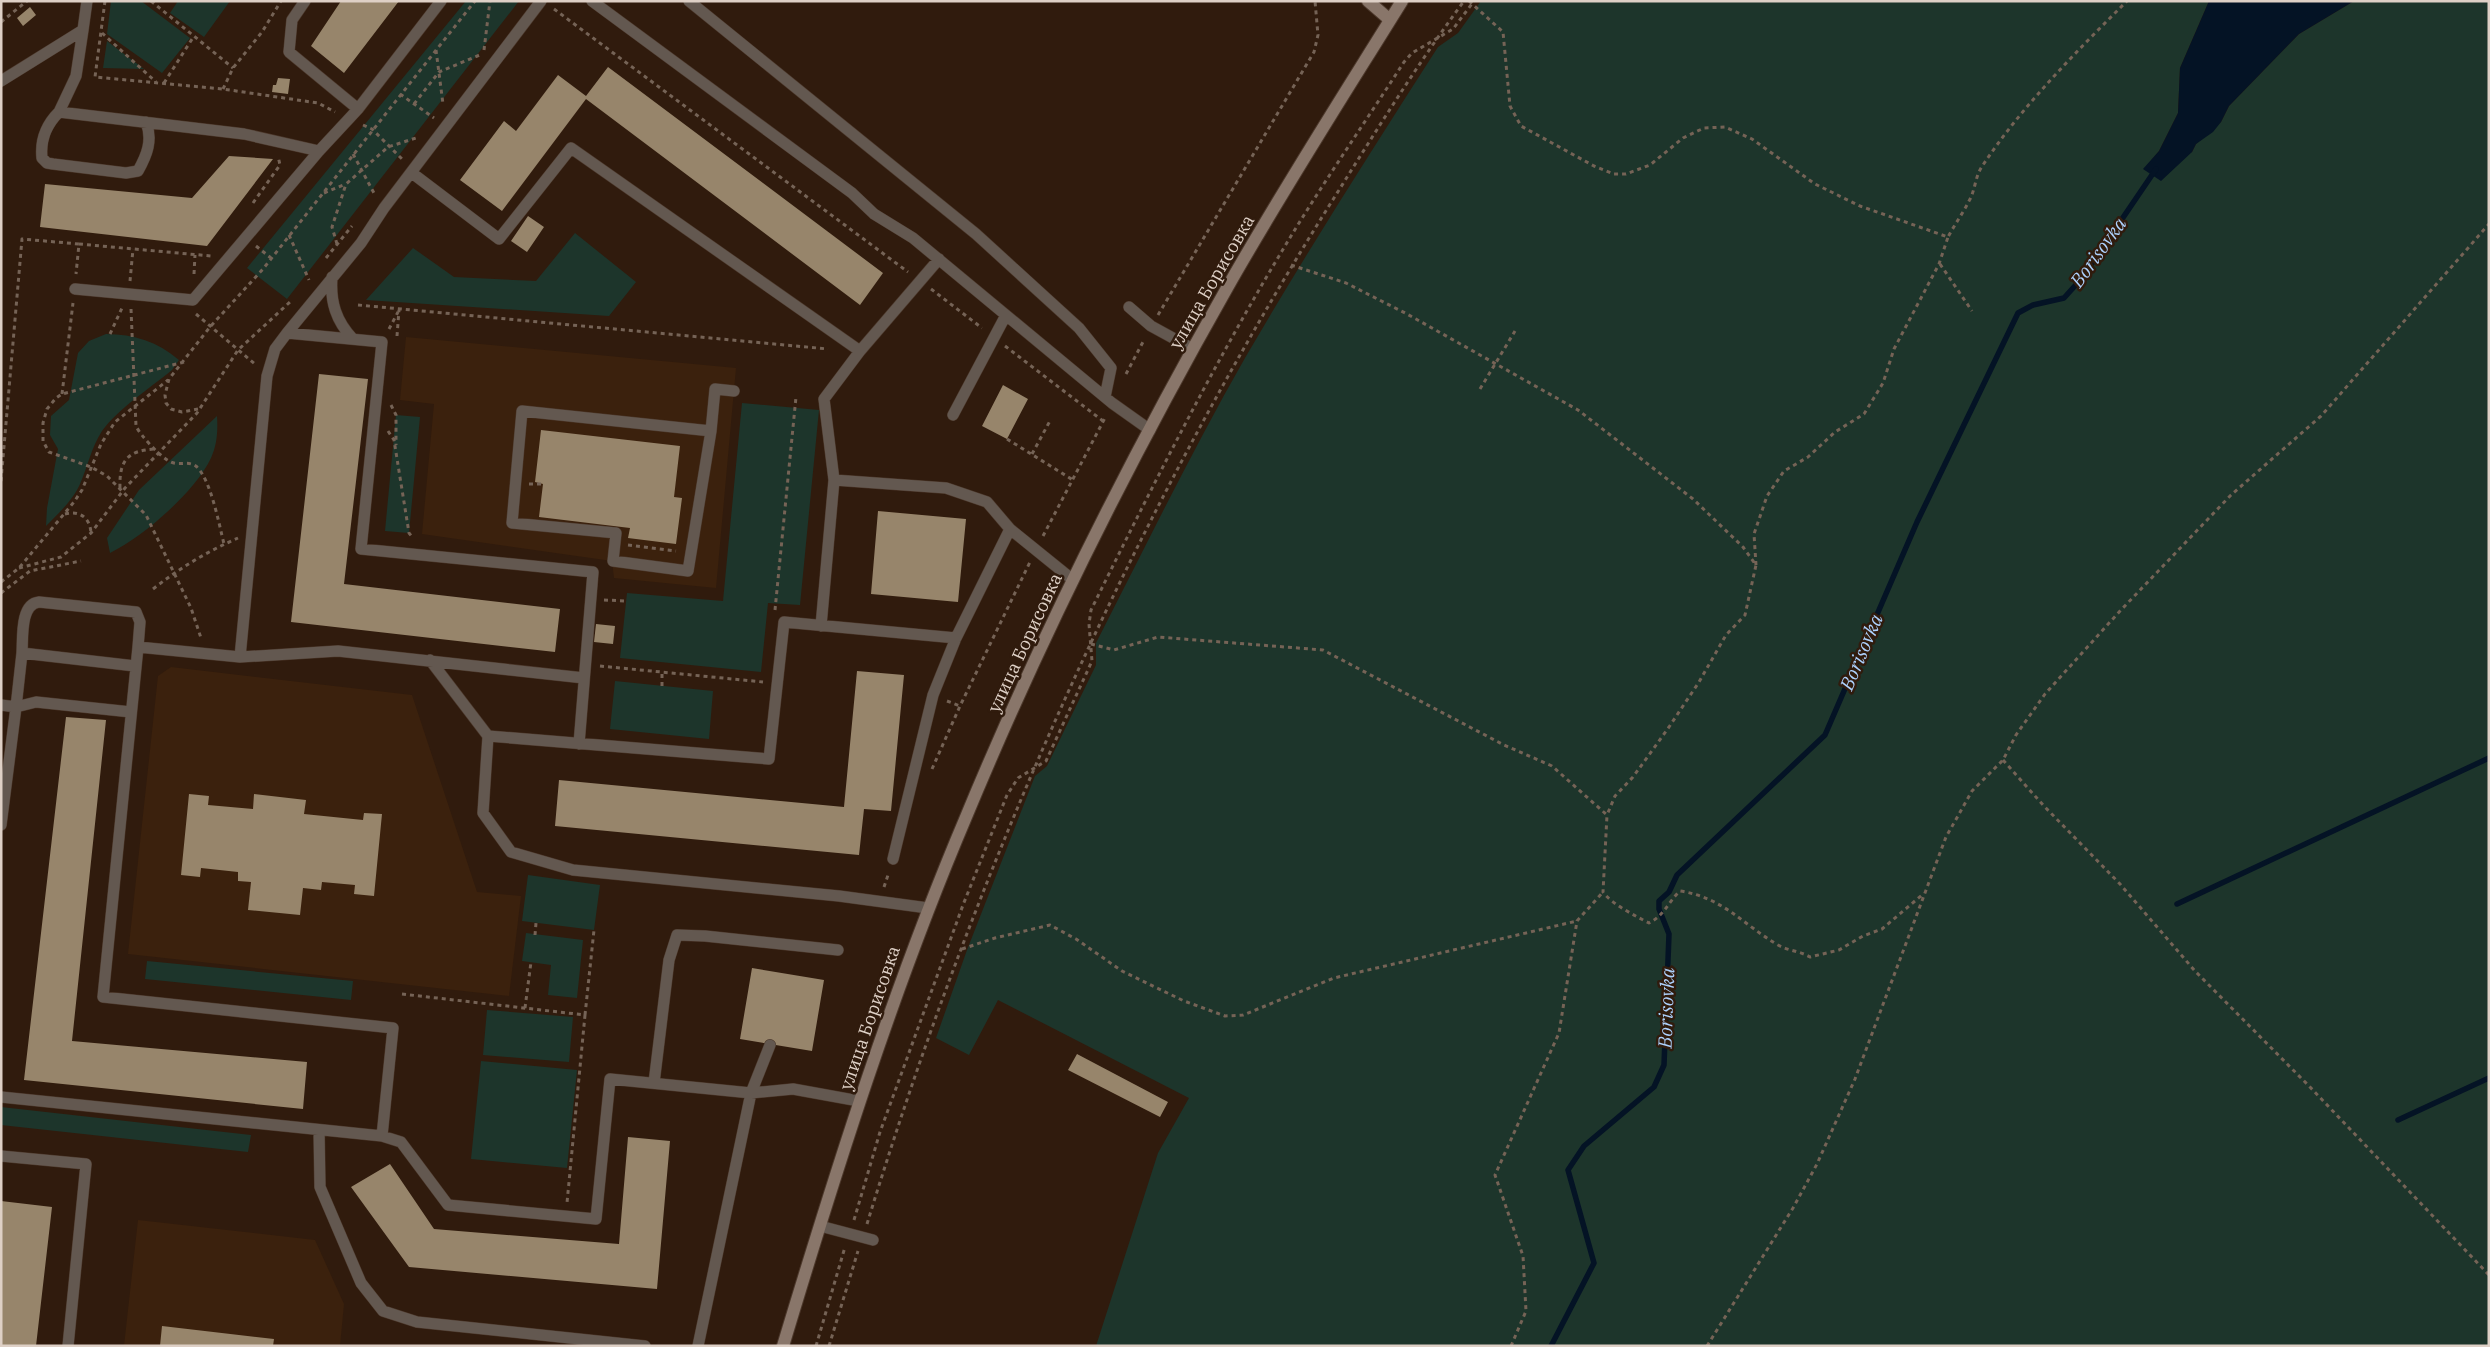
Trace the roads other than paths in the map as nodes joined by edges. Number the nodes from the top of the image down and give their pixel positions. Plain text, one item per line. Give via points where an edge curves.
1 (87, 1) edge
2 (305, 1) edge
3 (441, 1) edge
4 (592, 1) edge
5 (689, 1) edge
6 (1368, 1) edge
7 (1402, 1) edge
8 (546, 4) edge
9 (1390, 20) junction
10 (83, 30) junction
11 (1, 82) edge
12 (358, 109) junction
13 (60, 112) junction
14 (146, 122) junction
15 (319, 151) junction
16 (412, 173) junction
17 (938, 259) junction
18 (332, 277) junction
19 (74, 289) road end
20 (1129, 307) dead end
21 (1006, 315) junction
22 (287, 333) junction
23 (353, 339) junction
24 (1193, 349) junction
25 (860, 352) junction
26 (734, 391) dead end
27 (1108, 400) junction
28 (954, 415) dead end
29 (1150, 430) junction
30 (711, 431) junction
31 (834, 480) junction
32 (1010, 529) junction
33 (1073, 580) junction
34 (821, 626) junction
35 (956, 638) junction
36 (138, 647) junction
37 (22, 653) junction
38 (240, 657) junction
39 (430, 660) junction
40 (135, 666) junction
41 (584, 678) junction
42 (1, 705) edge
43 (16, 707) junction
44 (130, 712) junction
45 (488, 736) junction
46 (579, 744) junction
47 (1, 825) edge
48 (893, 859) road end
49 (928, 908) junction
50 (838, 950) dead end
51 (770, 1045) dead end
52 (654, 1082) junction
53 (751, 1093) junction
54 (1, 1096) edge
55 (859, 1100) junction
56 (319, 1130) junction
57 (382, 1136) junction
58 (1, 1156) edge
59 (820, 1226) junction
60 (873, 1240) dead end
61 (68, 1346) edge
62 (645, 1346) edge
63 (698, 1346) edge
64 (783, 1346) edge

1 - 10 lane
2 - 12 lane via 292,20 289,52
3 - 12 lane
4 - 17 lane
5 - 27 lane via 976,234 1079,328 1111,368
6 - 9 street
7 - 9 street, улица Борисовка
8 - 16 lane
9 - 24 street, улица Борисовка
10 - 11 lane
10 - 13 lane via 76,76
12 - 15 lane
13 - 14 lane
13 - 14 lane via 50,120 41,145 42,158 47,163 82,168 126,173 138,170 149,148
14 - 15 lane via 244,134
15 - 19 lane via 193,300
16 - 18 lane
16 - 25 lane via 500,238 571,148
17 - 21 lane
17 - 25 lane
18 - 22 lane
18 - 23 lane via 336,314
20 - 24 lane via 1151,326
21 - 27 lane
21 - 28 lane
22 - 23 lane
22 - 38 lane via 275,349 268,368
23 - 41 lane via 382,342 361,549 593,572
24 - 29 street, улица Борисовка
25 - 31 lane via 824,399
26 - 30 lane via 715,389
27 - 29 lane
29 - 33 street, улица Борисовка
30 - 30 lane via 522,412 512,523 616,533 613,561 688,571
31 - 32 lane via 946,488 987,502
31 - 34 lane
32 - 33 lane
32 - 35 lane
33 - 49 street, улица Борисовка via 1003,731
34 - 35 lane
34 - 46 lane via 784,622 769,759
35 - 48 lane via 933,695
36 - 37 lane via 140,622 136,612 40,602 31,604 26,611
36 - 38 lane
36 - 40 lane
37 - 40 lane
37 - 43 lane
38 - 39 lane via 338,651
39 - 41 lane
39 - 45 lane
40 - 44 lane
41 - 46 lane
42 - 43 lane
43 - 44 lane via 36,702
43 - 47 lane
44 - 57 lane via 103,998 393,1028
45 - 46 lane
45 - 49 lane via 483,813 511,852 573,870
49 - 55 street, улица Борисовка
50 - 52 lane via 678,935 669,960
51 - 53 lane
52 - 53 lane
52 - 57 lane via 610,1079 596,1219 448,1205 401,1142
53 - 55 lane via 792,1089
53 - 63 lane
54 - 56 lane
55 - 59 street, улица Борисовка
56 - 57 lane
56 - 62 lane via 320,1187 361,1283 383,1311 417,1322
58 - 61 lane via 86,1164
59 - 60 lane
59 - 64 street, улица Борисовка

